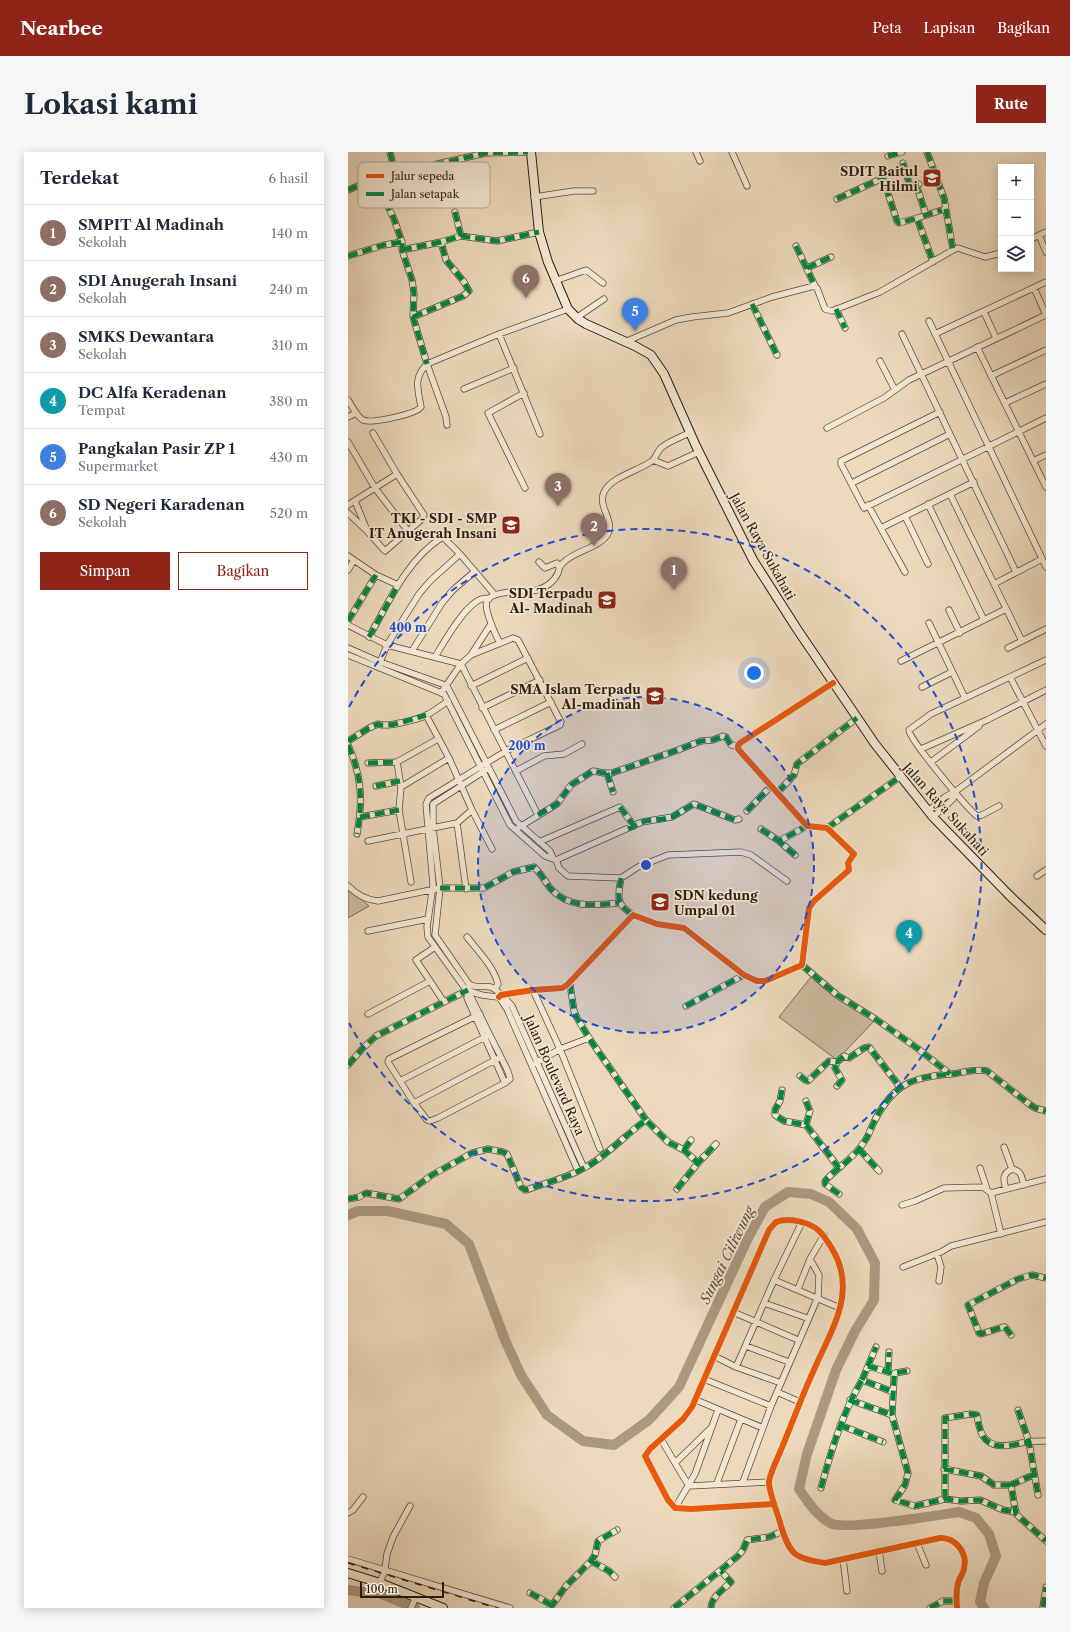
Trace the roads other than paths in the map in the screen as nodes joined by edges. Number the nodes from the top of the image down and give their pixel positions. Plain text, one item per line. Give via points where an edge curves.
1 (390, 152) edge
2 (529, 152) edge
3 (696, 152) edge
4 (732, 152) edge
5 (902, 152) edge
6 (927, 152) edge
7 (888, 156) dead end
8 (700, 161) dead end
9 (392, 162) edge
10 (447, 162) edge
11 (903, 163) dead end
12 (358, 186) edge
13 (747, 186) dead end
14 (348, 190) edge
15 (593, 191) dead end
16 (534, 197) junction
17 (837, 199) dead end
18 (388, 208) edge
19 (942, 210) dead end
20 (454, 212) dead end
21 (926, 215) junction
22 (917, 218) junction
23 (539, 232) junction
24 (1046, 232) edge
25 (1039, 235) junction
26 (461, 236) junction
27 (1034, 238) edge
28 (402, 242) junction
29 (441, 242) junction
30 (796, 246) dead end
31 (402, 250) junction
32 (953, 250) junction
33 (1046, 252) edge
34 (998, 254) edge
35 (348, 256) edge
36 (831, 257) dead end
37 (933, 262) junction
38 (807, 268) junction
39 (555, 280) junction
40 (1046, 282) edge
41 (603, 284) dead end
42 (815, 286) junction
43 (1034, 288) junction
44 (604, 299) dead end
45 (752, 304) junction
46 (568, 309) junction
47 (836, 309) junction
48 (984, 312) junction
49 (413, 317) junction
50 (576, 318) junction
51 (929, 321) dead end
52 (845, 328) dead end
53 (499, 334) junction
54 (902, 334) dead end
55 (935, 334) junction
56 (996, 338) junction
57 (624, 342) junction
58 (977, 347) junction
59 (1046, 350) edge
60 (777, 355) dead end
61 (880, 361) dead end
62 (948, 362) junction
63 (427, 364) junction
64 (514, 368) junction
65 (922, 374) junction
66 (991, 376) junction
67 (1046, 384) edge
68 (464, 389) dead end
69 (895, 390) junction
70 (524, 393) junction
71 (348, 400) edge
72 (1005, 403) junction
73 (940, 412) junction
74 (356, 413) junction
75 (348, 417) edge
76 (1046, 418) edge
77 (447, 425) dead end
78 (826, 428) dead end
79 (1018, 432) junction
80 (689, 433) junction
81 (374, 434) dead end
82 (540, 434) dead end
83 (950, 434) junction
84 (348, 442) edge
85 (989, 446) junction
86 (699, 452) junction
87 (1046, 454) edge
88 (962, 458) junction
89 (653, 460) junction
90 (1033, 461) junction
91 (397, 474) junction
92 (974, 482) junction
93 (852, 483) junction
94 (1046, 487) edge
95 (375, 488) junction
96 (525, 488) dead end
97 (950, 494) junction
98 (355, 501) junction
99 (928, 504) junction
100 (348, 505) edge
101 (868, 505) junction
102 (348, 513) edge
103 (906, 516) junction
104 (881, 528) junction
105 (366, 530) junction
106 (408, 531) junction
107 (460, 554) junction
108 (348, 556) edge
109 (1042, 559) junction
110 (354, 560) junction
111 (540, 562) dead end
112 (928, 564) dead end
113 (560, 567) junction
114 (1046, 567) edge
115 (348, 570) edge
116 (474, 572) junction
117 (905, 572) dead end
118 (1016, 572) junction
119 (376, 574) junction
120 (994, 584) junction
121 (398, 585) junction
122 (495, 595) junction
123 (489, 599) junction
124 (1006, 609) junction
125 (949, 610) dead end
126 (984, 620) junction
127 (348, 621) edge
128 (929, 623) dead end
129 (491, 624) junction
130 (348, 625) edge
131 (1046, 629) edge
132 (960, 633) junction
133 (369, 637) junction
134 (1022, 641) junction
135 (938, 643) junction
136 (500, 644) junction
137 (387, 645) junction
138 (348, 648) edge
139 (1008, 648) dead end
140 (412, 651) junction
141 (348, 655) edge
142 (471, 655) junction
143 (435, 657) junction
144 (528, 658) junction
145 (1046, 660) edge
146 (901, 661) dead end
147 (461, 664) junction
148 (379, 665) junction
149 (952, 672) junction
150 (1010, 677) junction
151 (540, 680) junction
152 (833, 683) junction
153 (445, 685) junction
154 (471, 686) junction
155 (922, 687) dead end
156 (1046, 690) edge
157 (441, 693) junction
158 (965, 698) junction
159 (448, 701) junction
160 (551, 702) junction
161 (1022, 702) junction
162 (482, 708) junction
163 (426, 715) junction
164 (858, 718) junction
165 (987, 720) junction
166 (1046, 724) edge
167 (494, 730) junction
168 (1037, 730) junction
169 (438, 738) junction
170 (348, 741) edge
171 (582, 744) dead end
172 (348, 745) edge
173 (738, 746) junction
174 (1046, 746) edge
175 (921, 749) junction
176 (506, 751) junction
177 (449, 758) junction
178 (396, 762) junction
179 (931, 762) junction
180 (368, 763) dead end
181 (485, 768) junction
182 (516, 771) junction
183 (607, 773) junction
184 (900, 777) junction
185 (400, 781) junction
186 (460, 783) junction
187 (376, 786) dead end
188 (771, 786) junction
189 (401, 787) junction
190 (956, 791) junction
191 (613, 792) dead end
192 (778, 792) junction
193 (999, 806) dead end
194 (399, 810) junction
195 (472, 810) junction
196 (747, 811) dead end
197 (931, 814) junction
198 (538, 815) junction
199 (360, 817) junction
200 (739, 819) dead end
201 (457, 823) junction
202 (521, 826) junction
203 (634, 826) junction
204 (807, 826) junction
205 (827, 828) junction
206 (430, 829) junction
207 (761, 829) dead end
208 (514, 830) junction
209 (357, 834) dead end
210 (402, 834) junction
211 (368, 841) dead end
212 (779, 841) junction
213 (539, 842) junction
214 (492, 849) dead end
215 (795, 855) dead end
216 (554, 859) junction
217 (1046, 870) edge
218 (1037, 876) dead end
219 (621, 878) junction
220 (787, 881) dead end
221 (411, 882) dead end
222 (348, 886) edge
223 (440, 888) junction
224 (432, 889) junction
225 (466, 889) junction
226 (619, 903) junction
227 (633, 915) junction
228 (428, 919) junction
229 (368, 930) dead end
230 (427, 930) junction
231 (434, 930) junction
232 (1046, 930) edge
233 (467, 937) dead end
234 (438, 948) junction
235 (802, 965) junction
236 (744, 975) junction
237 (430, 981) junction
238 (469, 984) junction
239 (570, 984) junction
240 (495, 989) junction
241 (534, 990) junction
242 (468, 993) junction
243 (500, 996) junction
244 (444, 1002) junction
245 (686, 1006) dead end
246 (368, 1014) dead end
247 (477, 1015) junction
248 (487, 1036) junction
249 (589, 1038) junction
250 (560, 1049) junction
251 (498, 1058) junction
252 (538, 1062) junction
253 (837, 1062) junction
254 (348, 1065) edge
255 (532, 1065) junction
256 (950, 1074) junction
257 (800, 1076) dead end
258 (400, 1081) junction
259 (836, 1086) dead end
260 (900, 1087) junction
261 (782, 1090) dead end
262 (806, 1101) dead end
263 (414, 1103) junction
264 (1046, 1111) edge
265 (646, 1120) junction
266 (806, 1125) junction
267 (691, 1140) dead end
268 (716, 1144) dead end
269 (1004, 1147) dead end
270 (600, 1149) dead end
271 (859, 1149) junction
272 (684, 1150) junction
273 (698, 1163) junction
274 (584, 1168) junction
275 (839, 1168) junction
276 (980, 1168) dead end
277 (1012, 1169) junction
278 (578, 1171) junction
279 (879, 1171) dead end
280 (1046, 1179) edge
281 (1024, 1185) junction
282 (677, 1189) dead end
283 (1006, 1189) junction
284 (989, 1191) junction
285 (839, 1194) dead end
286 (348, 1199) edge
287 (902, 1205) dead end
288 (802, 1222) junction
289 (1046, 1222) edge
290 (1001, 1234) junction
291 (824, 1235) junction
292 (937, 1254) junction
293 (810, 1259) junction
294 (904, 1267) dead end
295 (1046, 1278) edge
296 (774, 1280) junction
297 (939, 1281) dead end
298 (798, 1289) junction
299 (818, 1297) junction
300 (764, 1303) junction
301 (840, 1308) junction
302 (733, 1312) junction
303 (807, 1318) junction
304 (756, 1323) junction
305 (1011, 1335) dead end
306 (798, 1340) junction
307 (746, 1346) junction
308 (876, 1347) dead end
309 (889, 1352) dead end
310 (714, 1356) junction
311 (789, 1362) junction
312 (868, 1366) junction
313 (736, 1367) junction
314 (907, 1371) dead end
315 (888, 1372) junction
316 (894, 1374) junction
317 (704, 1379) junction
318 (862, 1380) junction
319 (781, 1383) junction
320 (777, 1392) junction
321 (893, 1392) junction
322 (696, 1400) junction
323 (850, 1400) junction
324 (800, 1402) junction
325 (771, 1406) junction
326 (718, 1410) junction
327 (1018, 1410) dead end
328 (892, 1415) junction
329 (741, 1419) junction
330 (840, 1426) junction
331 (711, 1428) junction
332 (763, 1428) junction
333 (661, 1439) junction
334 (883, 1442) dead end
335 (1029, 1442) junction
336 (1046, 1442) edge
337 (675, 1463) junction
338 (944, 1469) junction
339 (1033, 1475) junction
340 (743, 1482) junction
341 (769, 1482) junction
342 (717, 1483) junction
343 (1011, 1485) junction
344 (689, 1486) junction
345 (821, 1488) dead end
346 (1038, 1496) dead end
347 (363, 1497) dead end
348 (945, 1499) junction
349 (774, 1504) junction
350 (410, 1506) dead end
351 (674, 1508) junction
352 (1016, 1512) junction
353 (348, 1513) edge
354 (617, 1530) dead end
355 (783, 1531) junction
356 (1046, 1542) edge
357 (917, 1543) junction
358 (879, 1551) junction
359 (348, 1559) edge
360 (843, 1559) junction
361 (591, 1561) junction
362 (926, 1565) dead end
363 (385, 1569) junction
364 (721, 1571) junction
365 (882, 1571) dead end
366 (348, 1573) edge
367 (615, 1577) dead end
368 (380, 1583) junction
369 (1046, 1587) edge
370 (847, 1592) dead end
371 (530, 1593) dead end
372 (956, 1601) junction
373 (414, 1603) edge
374 (551, 1607) edge
375 (1043, 1607) edge
376 (443, 1608) edge
377 (510, 1608) edge
378 (674, 1608) edge
379 (711, 1608) edge
380 (930, 1608) edge
381 (957, 1608) edge

1 - 9 street
2 - 10 street via 486,153
2 - 16 main road, Jalan Raya Sukahati
3 - 8 street
4 - 13 street
5 - 7 street
6 - 32 street via 944,198
11 - 21 street via 910,186 917,184
12 - 14 street
15 - 16 street
16 - 23 main road, Jalan Raya Sukahati
17 - 22 street via 883,178 897,222 902,224
18 - 28 street
19 - 21 street
20 - 26 street
21 - 22 street
22 - 37 street
23 - 26 street via 497,241
23 - 39 main road, Jalan Raya Sukahati
24 - 25 street
25 - 27 street
25 - 33 street
26 - 29 street
28 - 31 street
28 - 35 street
29 - 31 street
29 - 49 street via 446,260 469,291 463,296
30 - 38 street
31 - 49 street via 412,280
32 - 34 street via 958,248 985,256
32 - 37 street
36 - 38 street
37 - 47 street via 880,292
38 - 42 street
39 - 41 street via 586,270
39 - 46 main road, Jalan Raya Sukahati
40 - 43 street
42 - 45 street
42 - 47 street via 825,309
43 - 48 street
43 - 56 street via 1046,315
44 - 50 street
45 - 57 street via 724,314 676,320
45 - 60 street
46 - 50 main road, Jalan Raya Sukahati
46 - 53 street
47 - 52 street
48 - 55 street
48 - 56 street
49 - 63 street
50 - 57 main road, Jalan Raya Sukahati
51 - 55 street
53 - 63 street
53 - 64 street
54 - 65 street
55 - 62 street
56 - 58 street
57 - 80 main road, Jalan Raya Sukahati via 645,351 657,363
58 - 62 street
58 - 66 street
59 - 66 street
61 - 69 street
62 - 65 street
62 - 85 street
63 - 74 street via 418,378 421,407 418,410 371,422 363,420
63 - 77 street
64 - 68 street
64 - 70 street
65 - 69 street
65 - 73 street
66 - 72 street
67 - 72 street
69 - 78 street
70 - 82 street
70 - 96 street via 488,413
71 - 74 street
72 - 79 street
73 - 83 street
73 - 93 street via 841,461
74 - 75 street
76 - 79 street
79 - 85 street
79 - 90 street
80 - 86 main road, Jalan Raya Sukahati
80 - 89 street via 663,446
81 - 91 street
83 - 88 street
83 - 93 street
84 - 95 street
85 - 88 street
85 - 109 street
86 - 89 street via 668,466
86 - 152 main road, Jalan Raya Sukahati via 757,566
87 - 90 street
88 - 92 street
88 - 101 street
89 - 113 street via 607,487 602,500 610,526 607,534 599,543 566,560
90 - 94 street
91 - 95 street
91 - 106 street via 424,514
92 - 97 street
92 - 118 street
93 - 101 street via 864,508
95 - 98 street
95 - 106 street
97 - 99 street
97 - 120 street
98 - 100 street
98 - 105 street
99 - 103 street
99 - 126 street
101 - 104 street
102 - 105 street
103 - 104 street
103 - 112 street
104 - 117 street
105 - 106 street via 385,551
107 - 116 street
107 - 121 street via 444,538 439,539 411,566
107 - 137 street via 425,586
108 - 110 street
109 - 114 street
109 - 118 street
110 - 115 street
110 - 119 street
111 - 113 street via 545,568 557,563
113 - 122 street via 554,580 542,588
116 - 122 street
116 - 140 street via 442,603
118 - 120 street
119 - 121 street
119 - 127 street
120 - 124 street
121 - 133 street
122 - 123 street
123 - 129 street via 486,604
123 - 143 street via 479,600 468,608
124 - 126 street
124 - 134 street
125 - 132 street
126 - 132 street
128 - 135 street
129 - 136 street
129 - 142 street
130 - 133 street
131 - 134 street
132 - 135 street
133 - 137 street
134 - 139 street
135 - 146 street
135 - 149 street
136 - 142 street
136 - 144 street via 513,638 518,640
137 - 140 street
137 - 148 street
138 - 148 street
140 - 143 street
141 - 148 street
142 - 147 street
143 - 147 street
144 - 151 street
144 - 154 street
145 - 150 street
147 - 153 street
147 - 154 street
148 - 153 street
148 - 157 street
149 - 155 street
149 - 158 street
150 - 158 street
150 - 161 street
151 - 160 street
151 - 162 street
152 - 164 main road, Jalan Raya Sukahati
152 - 173 street
153 - 157 street
153 - 181 street
154 - 162 street
156 - 161 street
157 - 159 street
158 - 175 street via 931,714 910,728 909,734
159 - 163 street
159 - 181 street
160 - 167 street
160 - 176 street via 561,720 560,725
161 - 165 street
161 - 168 street
162 - 167 street
163 - 169 street
163 - 170 street via 393,724 378,724
164 - 184 main road, Jalan Raya Sukahati
164 - 192 street via 797,764 794,775
165 - 175 street
165 - 179 street
166 - 168 street
167 - 176 street
168 - 174 street
168 - 190 street
169 - 177 street
169 - 178 street
171 - 182 street via 564,754 544,756
172 - 199 street via 357,764 361,792
173 - 183 street via 731,745 723,736
173 - 188 street
175 - 179 street
176 - 181 street
176 - 182 street
177 - 186 street
177 - 189 street
178 - 180 street
178 - 185 street
179 - 190 street
181 - 186 street
181 - 202 street
181 - 208 street
182 - 198 street
183 - 191 street
183 - 198 street via 590,772 571,785 557,804
184 - 197 main road, Jalan Raya Sukahati
184 - 205 street
185 - 187 street
185 - 189 street
186 - 195 street
186 - 206 street via 428,800 426,804
188 - 192 street
188 - 196 street
189 - 194 street
190 - 193 street via 977,816 982,816
190 - 197 street via 945,797
192 - 204 street
194 - 199 street
194 - 210 street
195 - 201 street
195 - 214 street
197 - 232 main road, Jalan Raya Sukahati
198 - 202 street
199 - 209 street
200 - 203 street via 735,820 694,804 668,818 645,821
201 - 206 street
201 - 225 street
202 - 208 street
202 - 213 street
203 - 213 street via 620,807
203 - 216 street
204 - 205 street
204 - 212 street
205 - 235 street via 854,855 848,863 849,870 809,908
206 - 210 street
206 - 223 street
206 - 224 street
207 - 212 street
208 - 216 street via 545,856
210 - 211 street
210 - 221 street
212 - 215 street
213 - 216 street via 550,851
216 - 219 street via 568,876
217 - 218 street
219 - 220 street via 638,867 668,855 741,852 751,855
219 - 226 street
222 - 224 street via 361,897 378,901
223 - 224 street
223 - 225 street
223 - 231 street
224 - 228 street
225 - 226 street via 484,888 513,872 534,867 558,897 565,900 582,905
226 - 227 street
227 - 236 street via 656,924 684,928
227 - 239 street
228 - 229 street
228 - 230 street
230 - 231 street
230 - 234 street via 429,939
231 - 234 street
233 - 240 street via 496,979 498,984
234 - 237 street via 416,960
234 - 238 street
234 - 242 street
235 - 236 street via 766,981 757,981
235 - 256 street via 837,995 877,1020
236 - 245 street
237 - 244 street
237 - 246 street
238 - 240 street
238 - 242 street
239 - 241 street via 562,988
239 - 249 street via 574,1011
240 - 243 street
241 - 243 street
241 - 250 street
242 - 243 street
242 - 244 street
242 - 247 street via 467,998
243 - 252 street, Jalan Boulevard Raya via 508,1000 512,1006
243 - 255 street, Jalan Boulevard Raya
244 - 254 street via 376,1036
247 - 248 street
247 - 258 street via 389,1059 388,1064
248 - 251 street
248 - 258 street
249 - 250 street
249 - 265 street
250 - 252 street
250 - 270 street
251 - 263 street
251 - 263 street via 510,1077 505,1083 430,1121 425,1119
252 - 255 street
252 - 274 street, Jalan Boulevard Raya
253 - 257 street via 829,1061 808,1081
253 - 259 street via 835,1068 842,1080
253 - 260 street via 844,1056 849,1058 869,1047
255 - 278 street, Jalan Boulevard Raya
256 - 260 street via 918,1079
256 - 264 street via 988,1071 1029,1104
258 - 263 street
260 - 271 street via 876,1119
261 - 266 street via 775,1115 784,1121
262 - 266 street via 810,1111
265 - 272 street via 668,1142
265 - 274 street
266 - 275 street
267 - 272 street
268 - 273 street
269 - 277 street
271 - 275 street
271 - 279 street
272 - 273 street
273 - 282 street
274 - 278 street
275 - 285 street via 824,1183
276 - 284 street
277 - 281 street via 1021,1173
277 - 283 street via 1003,1180
278 - 286 street via 525,1190 520,1187 507,1154 483,1149 432,1175 399,1199 366,1193
280 - 281 street
281 - 283 street
283 - 284 street
284 - 287 street via 983,1188 944,1188
284 - 290 street
288 - 291 street via 815,1227
288 - 296 street
288 - 302 street via 779,1220 772,1225
289 - 290 street
290 - 292 street via 951,1246
291 - 293 street
291 - 301 street via 842,1271
292 - 294 street
292 - 297 street via 941,1267
293 - 298 street
293 - 299 street via 819,1275
295 - 305 street via 1032,1275 1018,1279 968,1305 979,1333 1005,1327
296 - 298 street
296 - 300 street
298 - 299 street
299 - 301 street
299 - 303 street
300 - 303 street
300 - 304 street
301 - 324 street
302 - 304 street
302 - 310 street
303 - 306 street
304 - 306 street
304 - 307 street
306 - 311 street
307 - 311 street
307 - 313 street
308 - 312 street
309 - 315 street
310 - 313 street
310 - 317 street
311 - 319 street
312 - 315 street
312 - 318 street
313 - 319 street
314 - 316 street
315 - 316 street
316 - 321 street
317 - 322 street
317 - 325 street
318 - 321 street
318 - 323 street
319 - 320 street
320 - 324 street
320 - 325 street
321 - 328 street
322 - 326 street
322 - 333 street via 683,1419
323 - 328 street
323 - 330 street
324 - 341 street
325 - 332 street
326 - 329 street
326 - 331 street
327 - 335 street
328 - 348 street via 908,1473 905,1485 895,1500 915,1506
329 - 332 street
329 - 342 street
330 - 334 street
330 - 345 street
331 - 337 street
331 - 344 street
332 - 340 street
333 - 337 street
333 - 351 street via 645,1456
335 - 336 street
335 - 338 street via 999,1446 984,1437 977,1415 945,1418
335 - 339 street
337 - 344 street
338 - 343 street via 981,1476 994,1485
338 - 348 street
339 - 343 street
339 - 346 street
340 - 341 street
340 - 342 street
341 - 349 street
342 - 344 street
343 - 352 street
344 - 351 street
347 - 353 street
348 - 352 street via 980,1500
349 - 351 street
349 - 355 street
350 - 363 street via 393,1537
352 - 356 street
354 - 361 street via 598,1541 598,1548
355 - 360 street via 790,1550 807,1560 825,1563
355 - 364 street via 769,1537 747,1540 740,1554
357 - 358 street
357 - 362 street
357 - 372 street via 946,1538 956,1542 965,1564 957,1588
358 - 360 street
358 - 365 street
359 - 363 street
360 - 370 street
361 - 367 street
361 - 374 street via 566,1586
363 - 368 street
363 - 377 street
364 - 378 street
364 - 379 street via 731,1582 714,1599
366 - 368 main road
368 - 373 main road
369 - 375 street
371 - 374 street
372 - 380 street via 943,1601
372 - 381 street
373 - 376 main road

